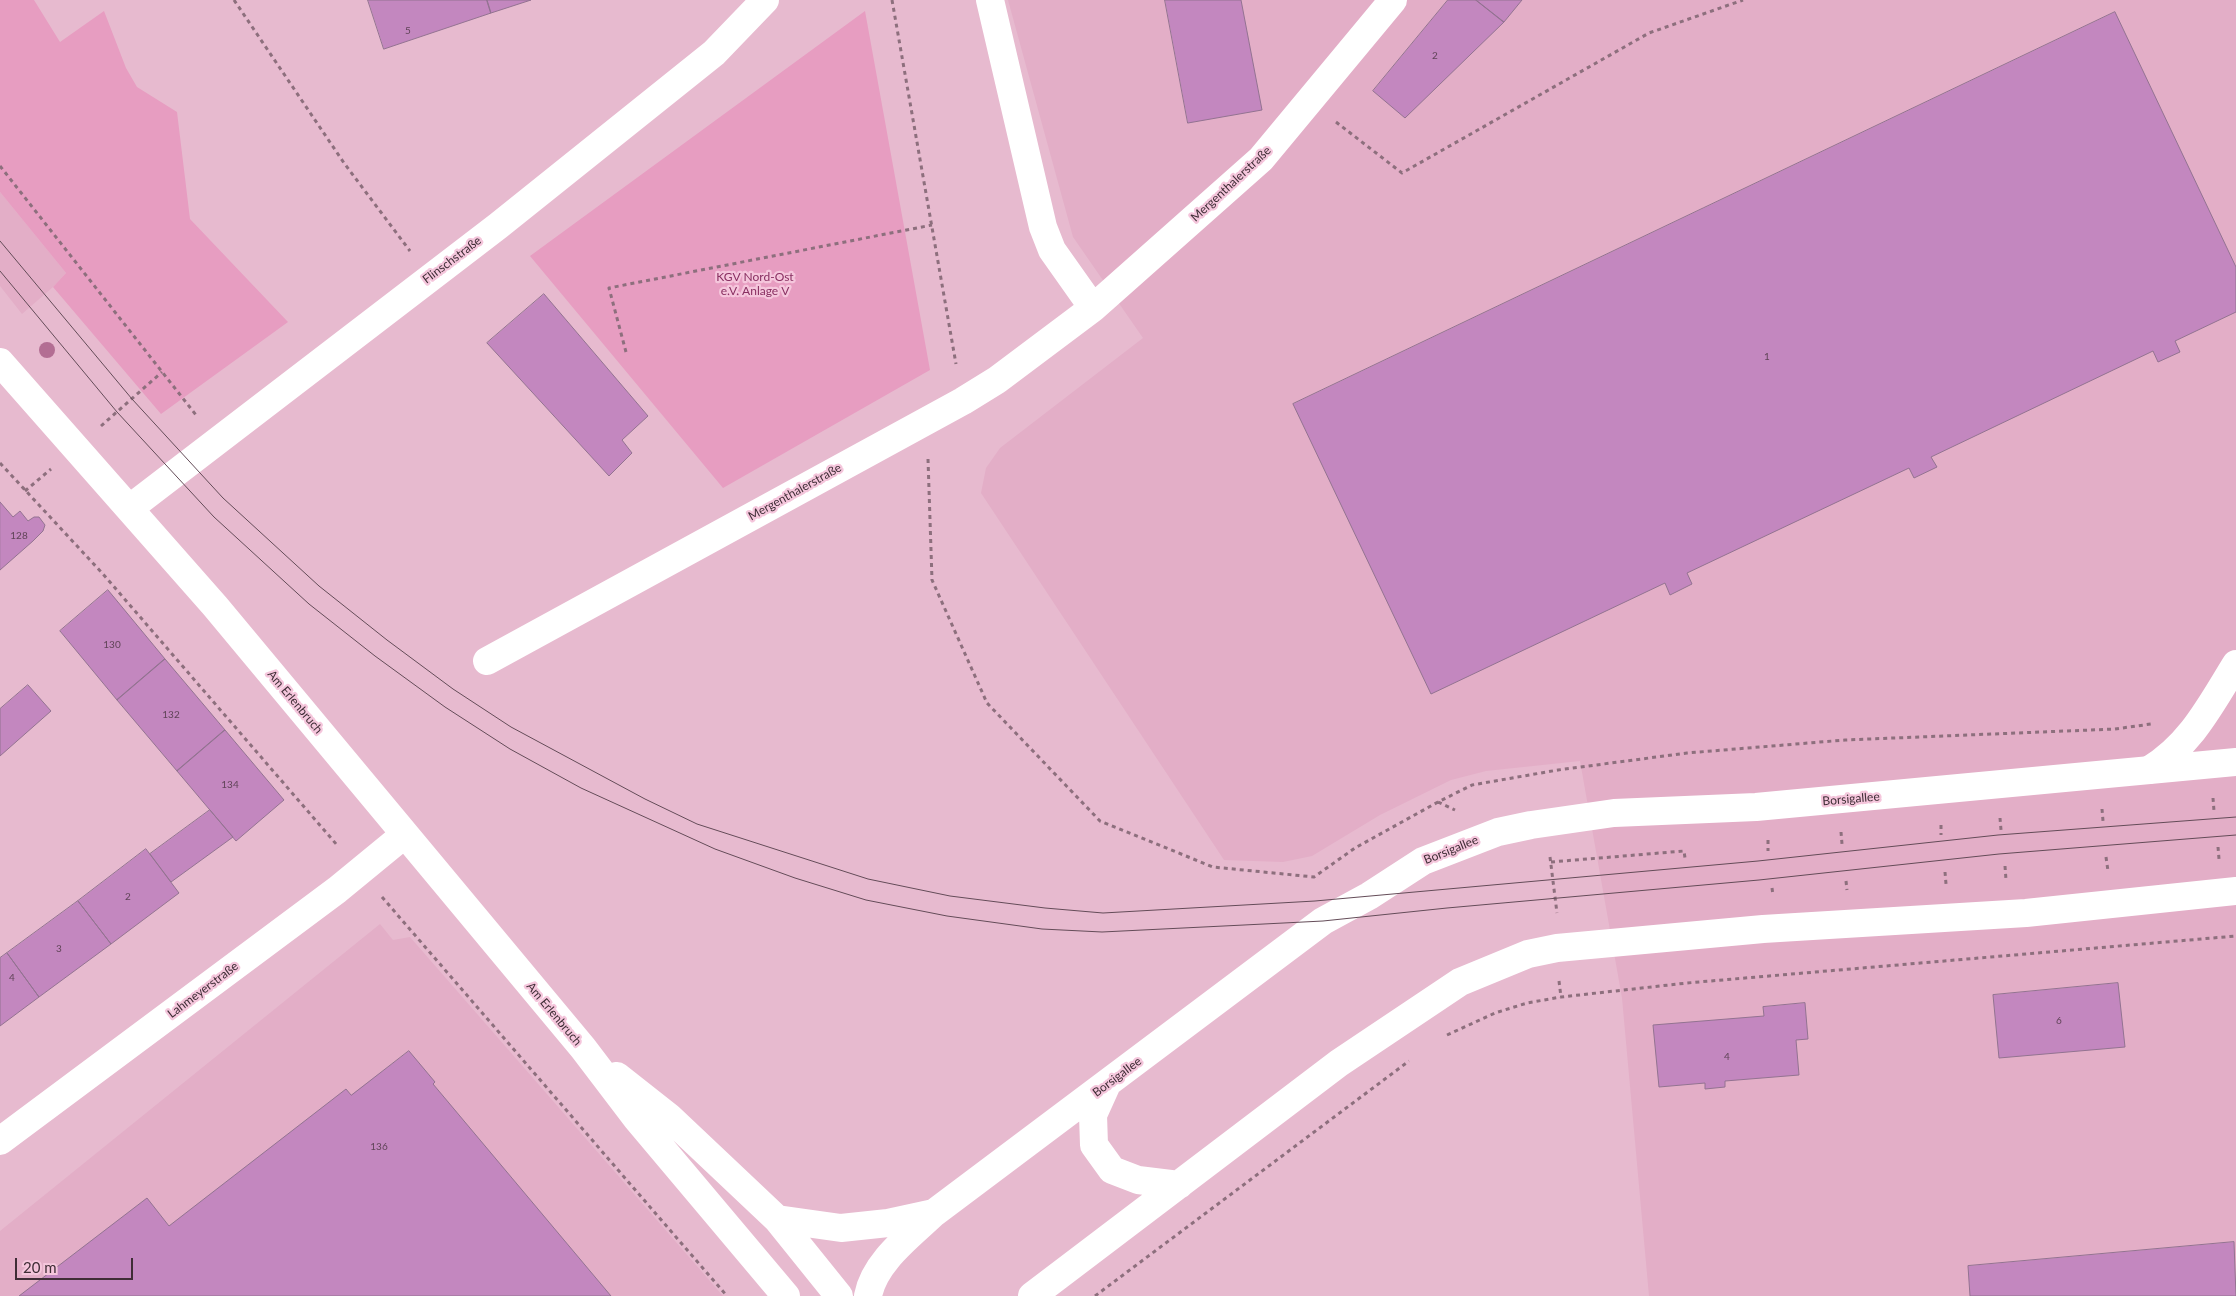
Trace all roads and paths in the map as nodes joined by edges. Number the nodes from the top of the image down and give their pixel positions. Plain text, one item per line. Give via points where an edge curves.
1 (234, 0) edge
2 (765, 0) edge
3 (892, 0) edge
4 (990, 0) edge
5 (1393, 0) edge
6 (1743, 0) edge
7 (1309, 101) junction
8 (0, 166) edge
9 (932, 225) junction
10 (429, 277) junction
11 (1093, 308) junction
12 (626, 352) dead end
13 (0, 362) edge
14 (963, 401) junction
15 (926, 421) junction
16 (217, 442) junction
17 (0, 463) edge
18 (130, 508) junction
19 (486, 661) dead end
20 (2236, 664) edge
21 (2204, 717) junction
22 (2236, 762) edge
23 (2149, 770) junction
24 (2213, 796) dead end
25 (2102, 806) dead end
26 (2214, 811) dead end
27 (1999, 815) dead end
28 (1940, 820) dead end
29 (2103, 821) dead end
30 (1841, 830) dead end
31 (2001, 830) dead end
32 (404, 835) junction
33 (1941, 835) dead end
34 (1842, 844) dead end
35 (2218, 847) dead end
36 (2106, 857) dead end
37 (1685, 858) dead end
38 (2219, 861) dead end
39 (2004, 866) dead end
40 (360, 871) junction
41 (2108, 871) dead end
42 (1945, 872) dead end
43 (2006, 881) dead end
44 (1946, 886) dead end
45 (2236, 891) edge
46 (1557, 915) dead end
47 (2236, 936) edge
48 (1445, 1036) dead end
49 (583, 1048) junction
50 (1414, 1058) dead end
51 (1107, 1084) junction
52 (0, 1141) edge
53 (1179, 1185) junction
54 (934, 1213) junction
55 (777, 1219) junction
56 (727, 1296) edge
57 (786, 1296) edge
58 (839, 1296) edge
59 (868, 1296) edge
60 (1032, 1296) edge
61 (1095, 1296) edge

1 - 10 path via 344,163
2 - 10 main road, Flinschstraße via 714,53 498,226
3 - 9 path
4 - 11 main road via 1043,227 1052,250
5 - 7 main road, Mergenthalerstraße
6 - 7 path via 1649,33 1402,173
7 - 11 main road, Mergenthalerstraße via 1261,159
8 - 16 path
9 - 12 path via 609,288
9 - 14 path
10 - 16 main road, Flinschstraße
11 - 14 main road, Mergenthalerstraße via 997,380
13 - 18 main road, Am Erlenbruch
14 - 15 main road, Mergenthalerstraße
15 - 19 main road, Mergenthalerstraße
15 - 21 path via 932,580 987,703 1100,822 1213,867 1314,878 1355,848 1472,785 1558,770 1687,753 1845,740 2114,728
16 - 18 main road, Flinschstraße
17 - 40 path via 103,574
18 - 32 main road, Am Erlenbruch
20 - 21 main road
21 - 23 main road via 2176,751
22 - 23 main road, Borsigallee
23 - 51 main road, Borsigallee via 1756,807 1614,813 1498,832 1423,861 1323,921
24 - 26 path
25 - 29 path
27 - 31 path
28 - 33 path
30 - 34 path
32 - 40 main road, Lahmeyerstraße
32 - 49 main road, Am Erlenbruch
35 - 38 path
36 - 41 path
37 - 46 path via 1684,851 1551,862
39 - 43 path
40 - 52 main road, Lahmeyerstraße
40 - 56 path
42 - 44 path
45 - 53 main road via 2026,912 1557,948 1528,954 1460,982 1338,1063
47 - 48 path via 1687,983 1561,997 1495,1013
49 - 55 main road, Am Erlenbruch via 669,1117
49 - 57 main road, Am Erlenbruch
50 - 61 path
51 - 53 main road via 1093,1114 1094,1145 1112,1170 1138,1180
51 - 54 main road, Borsigallee
53 - 60 main road
54 - 55 main road, Borsigallee via 888,1223 841,1228
54 - 59 main road via 884,1263 871,1284
55 - 58 main road, Am Erlenbruch

